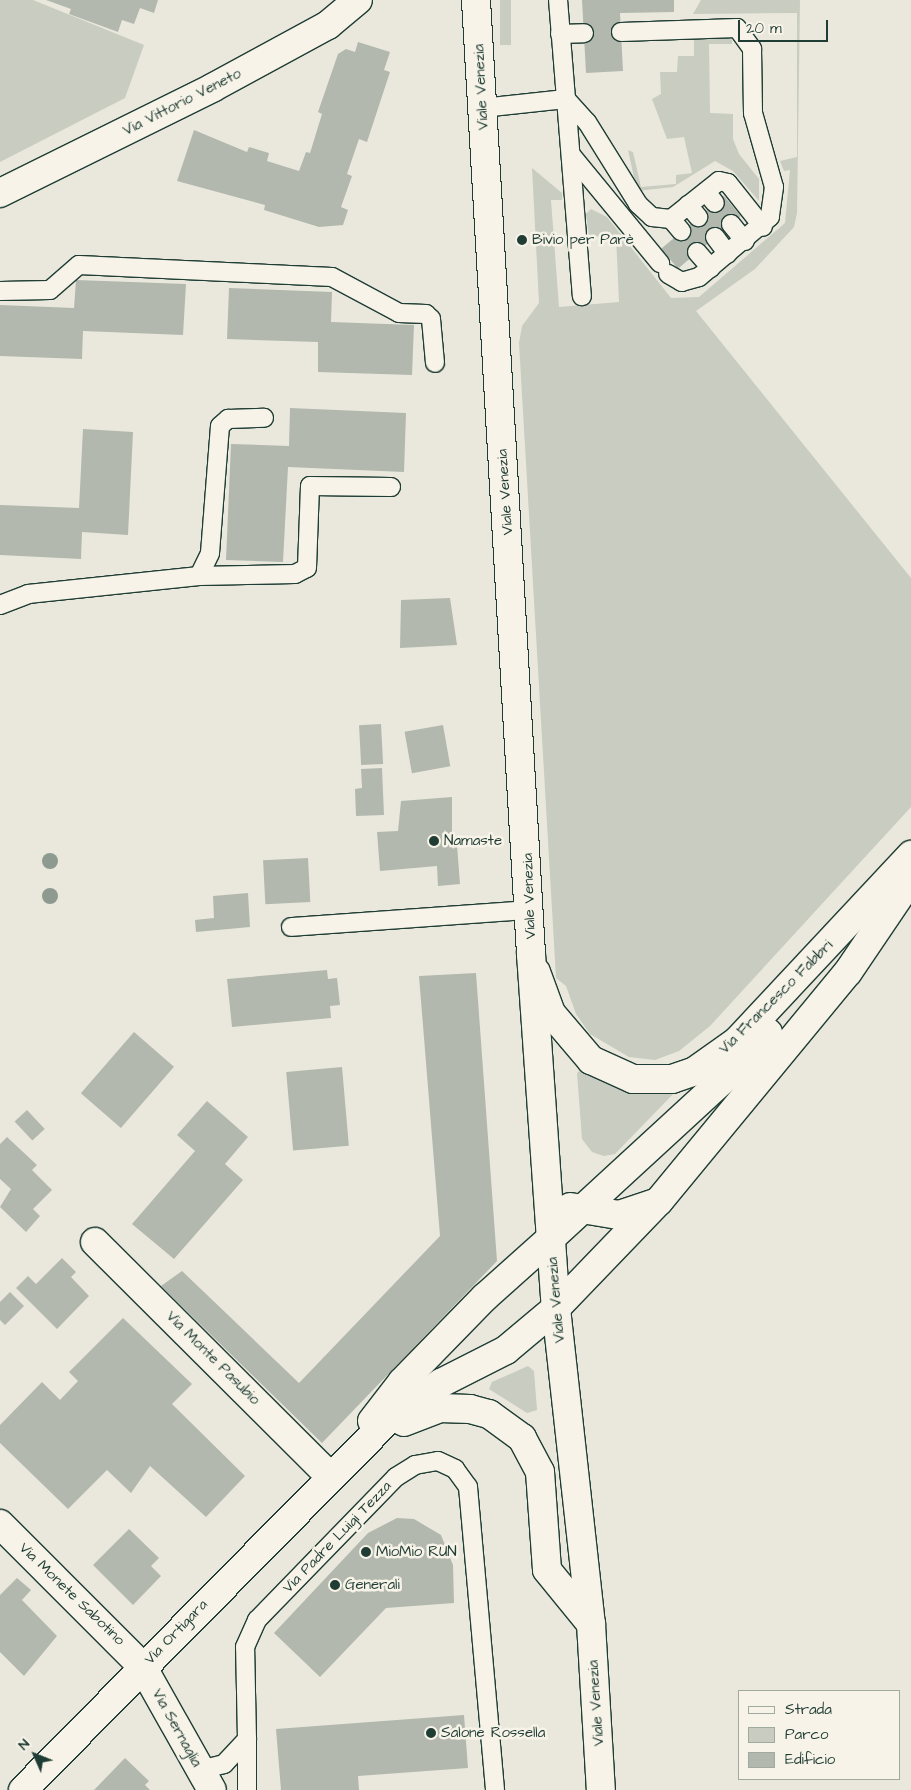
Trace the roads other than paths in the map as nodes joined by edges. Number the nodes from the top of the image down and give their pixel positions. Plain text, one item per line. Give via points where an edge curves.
1 (358, 0) edge
2 (476, 0) edge
3 (558, 0) edge
4 (621, 32) dead end
5 (584, 33) dead end
6 (560, 34) junction
7 (566, 99) junction
8 (482, 108) junction
9 (572, 156) junction
10 (0, 193) edge
11 (731, 224) dead end
12 (763, 227) junction
13 (715, 237) dead end
14 (745, 241) junction
15 (697, 252) dead end
16 (728, 254) junction
17 (711, 268) junction
18 (0, 291) edge
19 (582, 296) dead end
20 (435, 363) dead end
21 (264, 418) dead end
22 (392, 487) dead end
23 (199, 576) junction
24 (0, 605) edge
25 (911, 856) edge
26 (911, 864) edge
27 (911, 879) edge
28 (531, 910) junction
29 (291, 927) dead end
30 (531, 954) junction
31 (548, 1193) junction
32 (659, 1201) junction
33 (582, 1212) junction
34 (551, 1238) junction
35 (96, 1242) dead end
36 (556, 1308) junction
37 (329, 1475) junction
38 (0, 1524) edge
39 (591, 1624) junction
40 (142, 1666) junction
41 (247, 1739) junction
42 (206, 1780) edge
43 (23, 1790) edge
44 (247, 1790) edge
45 (495, 1790) edge
46 (601, 1790) edge

1 - 10 street, Via Vittorio Veneto via 328,25
2 - 8 street, Viale Venezia
3 - 6 lane
4 - 12 lane via 684,27 737,28 750,40 753,113 774,187 770,217
5 - 6 lane
6 - 7 lane
7 - 8 lane
7 - 9 lane
7 - 12 lane via 588,122 645,212 676,225 710,198 719,181 728,183
8 - 28 street, Viale Venezia
9 - 17 lane via 664,269 690,282
9 - 19 lane
11 - 14 lane
12 - 14 lane
13 - 16 lane
14 - 16 lane
15 - 17 lane
16 - 17 lane
18 - 20 lane via 50,290 79,265 332,277 399,313 426,314 432,319
21 - 23 lane via 228,419 220,426 210,553
22 - 23 lane via 310,486 307,568 295,574
23 - 24 lane via 28,594
25 - 30 street, Via Francesco Fabbri via 737,1041 695,1071 672,1078 632,1078 591,1060 551,1013
26 - 33 street, Via Francesco Fabbri via 735,1069
27 - 32 street, Via Francesco Fabbri via 848,972
28 - 29 lane
28 - 30 street, Viale Venezia
30 - 31 street, Viale Venezia
31 - 33 street
31 - 34 street, Viale Venezia
32 - 33 street via 619,1214
32 - 36 street, Via Francesco Fabbri
33 - 34 street, Via Francesco Fabbri
34 - 36 street, Viale Venezia
34 - 37 street, Via Francesco Fabbri via 485,1297 402,1382
35 - 37 street, Via Monte Pasubio
36 - 37 street, Via Francesco Fabbri via 506,1350 440,1383 390,1418
36 - 39 street, Viale Venezia
37 - 39 street via 385,1432 415,1416 456,1407 489,1414 522,1438 533,1454 540,1472 547,1570
37 - 40 street, Via Ortigara
38 - 40 street, Via Monete Sabotino
39 - 46 street, Viale Venezia
40 - 42 street, Via Sernaglia
40 - 43 street, Via Ortigara
41 - 42 lane
41 - 44 lane, Via Padre Luigi Tezza
41 - 45 lane, Via Padre Luigi Tezza via 245,1647 257,1620 396,1477 415,1465 438,1461 455,1469 468,1487

